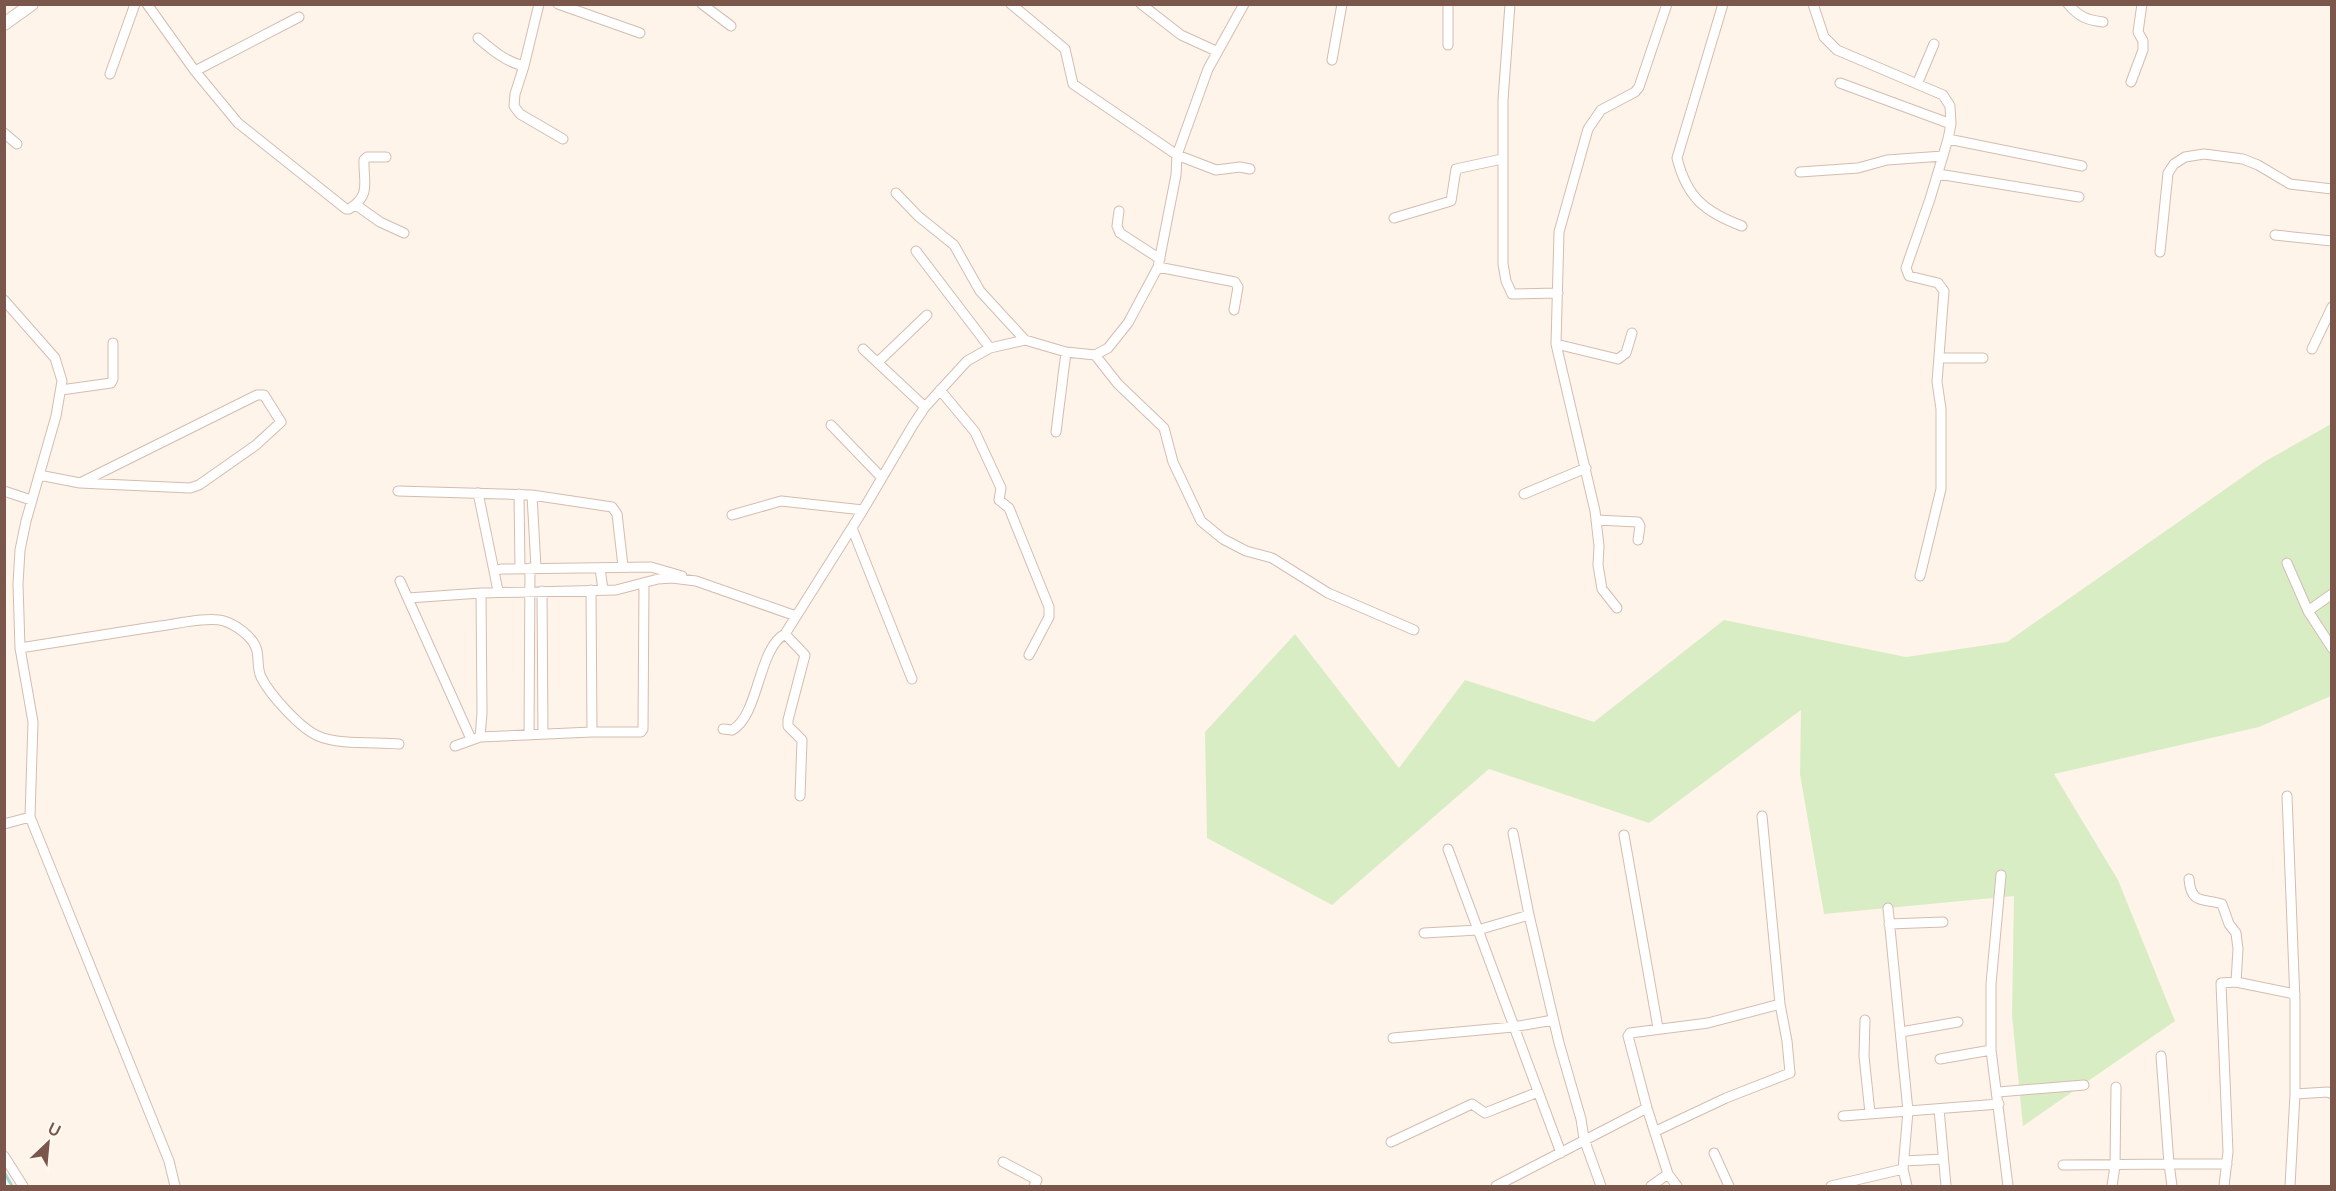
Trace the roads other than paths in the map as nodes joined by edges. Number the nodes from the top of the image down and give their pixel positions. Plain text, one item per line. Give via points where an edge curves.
1 (32, 4) edge
2 (135, 4) edge
3 (147, 4) edge
4 (538, 4) edge
5 (558, 4) edge
6 (702, 4) edge
7 (1011, 4) edge
8 (1141, 4) edge
9 (1244, 4) edge
10 (1342, 4) edge
11 (1448, 4) edge
12 (1510, 4) edge
13 (1667, 4) edge
14 (1723, 4) edge
15 (1813, 4) edge
16 (2068, 4) edge
17 (2142, 4) edge
18 (299, 17) dead end
19 (2103, 22) dead end
20 (4, 24) edge
21 (731, 26) dead end
22 (640, 33) dead end
23 (478, 38) dead end
24 (1934, 44) dead end
25 (1448, 45) dead end
26 (1216, 51) junction
27 (1332, 60) dead end
28 (524, 66) junction
29 (195, 71) junction
30 (110, 74) dead end
31 (1918, 82) junction
32 (2131, 82) dead end
33 (1840, 83) dead end
34 (1951, 124) junction
35 (4, 133) edge
36 (563, 139) dead end
37 (1948, 139) junction
38 (17, 144) dead end
39 (1177, 155) junction
40 (1943, 156) junction
41 (386, 157) dead end
42 (1502, 159) junction
43 (2082, 166) dead end
44 (1251, 169) dead end
45 (1800, 172) dead end
46 (1938, 174) junction
47 (2331, 189) edge
48 (896, 193) dead end
49 (2079, 197) dead end
50 (356, 205) junction
51 (1119, 211) dead end
52 (1394, 218) dead end
53 (1742, 226) dead end
54 (404, 232) dead end
55 (2275, 235) dead end
56 (2331, 241) edge
57 (916, 252) dead end
58 (2160, 252) dead end
59 (1159, 263) junction
60 (1558, 293) junction
61 (4, 300) edge
62 (2331, 307) edge
63 (1234, 310) dead end
64 (927, 315) dead end
65 (1632, 333) dead end
66 (1025, 340) junction
67 (113, 343) dead end
68 (1556, 344) junction
69 (990, 348) junction
70 (863, 349) dead end
71 (2312, 349) dead end
72 (1066, 352) junction
73 (1095, 355) junction
74 (1939, 358) junction
75 (1983, 358) dead end
76 (878, 362) junction
77 (61, 390) junction
78 (940, 390) junction
79 (925, 407) junction
80 (831, 425) dead end
81 (1056, 432) dead end
82 (1586, 468) junction
83 (39, 475) junction
84 (882, 478) junction
85 (80, 483) junction
86 (4, 491) edge
87 (398, 491) dead end
88 (478, 493) junction
89 (519, 494) junction
90 (1524, 494) dead end
91 (532, 495) junction
92 (32, 500) junction
93 (863, 510) junction
94 (732, 515) dead end
95 (1596, 520) junction
96 (852, 528) junction
97 (1638, 540) dead end
98 (2287, 563) dead end
99 (623, 566) junction
100 (528, 568) junction
101 (600, 568) junction
102 (494, 570) junction
103 (1920, 576) dead end
104 (687, 580) junction
105 (400, 581) dead end
106 (644, 583) junction
107 (591, 590) junction
108 (603, 590) junction
109 (498, 591) junction
110 (530, 591) junction
111 (542, 591) junction
112 (481, 592) junction
113 (2331, 594) edge
114 (408, 598) junction
115 (1617, 608) dead end
116 (2308, 611) junction
117 (796, 616) junction
118 (1414, 630) dead end
119 (785, 634) junction
120 (20, 648) junction
121 (2331, 648) edge
122 (1029, 655) dead end
123 (912, 679) dead end
124 (723, 729) dead end
125 (592, 732) junction
126 (543, 734) junction
127 (530, 735) junction
128 (475, 738) junction
129 (399, 744) dead end
130 (455, 746) dead end
131 (800, 796) dead end
132 (2287, 796) dead end
133 (1762, 816) dead end
134 (30, 817) junction
135 (4, 824) edge
136 (1513, 833) dead end
137 (1624, 835) dead end
138 (1448, 849) dead end
139 (2001, 875) dead end
140 (2189, 879) dead end
141 (1888, 908) dead end
142 (1529, 915) junction
143 (1943, 922) dead end
144 (1889, 924) junction
145 (1478, 930) junction
146 (1424, 933) dead end
147 (2236, 982) junction
148 (2295, 994) junction
149 (1780, 1004) junction
150 (1553, 1020) junction
151 (1865, 1020) dead end
152 (1958, 1022) dead end
153 (1513, 1027) junction
154 (1658, 1028) junction
155 (1901, 1032) junction
156 (1393, 1038) dead end
157 (1991, 1050) junction
158 (2161, 1056) dead end
159 (1940, 1059) dead end
160 (2084, 1085) dead end
161 (2116, 1087) dead end
162 (1538, 1092) junction
163 (1998, 1092) junction
164 (2295, 1094) junction
165 (2331, 1094) edge
166 (1999, 1104) junction
167 (1647, 1108) junction
168 (1939, 1110) junction
169 (1908, 1111) junction
170 (1870, 1113) junction
171 (1843, 1116) dead end
172 (1656, 1131) junction
173 (1584, 1139) junction
174 (1391, 1142) dead end
175 (1561, 1153) junction
176 (1714, 1153) dead end
177 (4, 1156) edge
178 (1943, 1159) junction
179 (1003, 1162) dead end
180 (2169, 1164) junction
181 (2227, 1164) junction
182 (1904, 1165) junction
183 (2063, 1165) dead end
184 (2115, 1166) junction
185 (1668, 1173) junction
186 (1510, 1183) edge
187 (23, 1186) edge
188 (175, 1186) edge
189 (1034, 1186) edge
190 (1496, 1186) edge
191 (1601, 1186) edge
192 (1651, 1186) edge
193 (1677, 1186) edge
194 (1729, 1186) edge
195 (1831, 1186) edge
196 (1907, 1186) edge
197 (1946, 1186) edge
198 (2008, 1186) edge
199 (2112, 1186) edge
200 (2172, 1186) edge
201 (2224, 1186) edge
202 (2290, 1186) edge

1 - 20 street
2 - 30 street
3 - 29 street
4 - 28 street
5 - 22 street
6 - 21 street
7 - 39 street via 1065,49 1073,84
8 - 26 street via 1181,35
9 - 26 street
10 - 27 street
11 - 25 street
12 - 42 street
13 - 60 street via 1639,87 1601,110 1588,129 1559,232
14 - 53 street via 1677,158 1696,201 1720,218
15 - 31 street via 1824,37 1837,50
16 - 19 street via 2078,16
17 - 32 street via 2138,32 2144,50
18 - 29 street
23 - 28 street via 495,53
24 - 31 street
26 - 39 street
28 - 36 street via 514,106 520,114
29 - 50 street via 238,123 346,208
31 - 34 street via 1943,95 1950,106
33 - 34 street
34 - 37 street
35 - 38 street
37 - 40 street
37 - 43 street
39 - 44 street via 1216,170
39 - 59 street
40 - 45 street
40 - 46 street
41 - 50 street via 364,160 366,185
42 - 52 street via 1456,169 1451,201
42 - 60 street via 1506,280 1512,294
46 - 49 street
46 - 74 street via 1906,268 1909,276 1938,283 1944,291
47 - 58 street via 2290,184 2243,159 2204,154 2184,157 2168,173
48 - 66 street via 954,245 980,291
50 - 54 street via 380,222
51 - 59 street via 1120,233
55 - 56 street
57 - 69 street
59 - 63 street via 1235,282 1238,286
59 - 73 street via 1128,323 1108,348
60 - 68 street
61 - 77 street via 55,358
62 - 71 street
64 - 76 street
65 - 68 street via 1626,352 1618,359
66 - 69 street
66 - 72 street
67 - 77 street via 111,383
68 - 82 street
69 - 78 street via 967,361
70 - 76 street
72 - 73 street
72 - 81 street
73 - 118 street via 1118,384 1164,428 1173,462 1202,521 1223,539 1272,558 1328,592
74 - 75 street
74 - 103 street via 1941,489
76 - 79 street
77 - 83 street
78 - 79 street
78 - 122 street via 975,432 1001,488 999,500 1009,508 1049,607 1049,617
79 - 84 street
80 - 84 street
82 - 90 street
82 - 95 street
83 - 85 street
83 - 92 street
84 - 93 street
85 - 85 street via 190,488 256,445 281,422 264,395 257,395
86 - 92 street
87 - 88 street
88 - 89 street
88 - 102 street
89 - 91 street
89 - 100 street
91 - 99 street via 614,509
91 - 100 street
92 - 120 street via 20,550
93 - 94 street via 781,501
93 - 96 street
95 - 97 street via 1638,522
95 - 115 street via 1602,589
96 - 117 street
96 - 123 street
98 - 116 street
99 - 101 street
99 - 104 street via 668,570
100 - 101 street
100 - 102 street
100 - 110 street
101 - 108 street
102 - 109 street
104 - 106 street via 658,579
104 - 117 street
105 - 114 street
106 - 108 street
106 - 125 street via 642,731
107 - 108 street
107 - 111 street
107 - 125 street
109 - 110 street
109 - 112 street
110 - 111 street
110 - 127 street
111 - 126 street
112 - 114 street
112 - 128 street via 482,713
113 - 116 street
114 - 128 street
116 - 121 street
117 - 119 street
119 - 124 street via 777,640 762,671 743,721 732,730
119 - 131 street via 805,655 788,720 788,726 801,739
120 - 129 street via 220,620 250,640 257,649 262,680 296,720 315,735 334,742
120 - 134 street via 33,722
125 - 126 street
126 - 127 street
127 - 128 street
128 - 130 street
132 - 148 street
133 - 149 street
134 - 135 street
134 - 188 street via 169,1161
136 - 142 street
137 - 154 street
138 - 145 street
139 - 157 street via 1991,984
140 - 147 street via 2192,894 2198,900 2222,904 2235,930
141 - 144 street
142 - 145 street
142 - 150 street
143 - 144 street
144 - 155 street
145 - 146 street
145 - 153 street
147 - 148 street
147 - 181 street via 2220,984
148 - 164 street
149 - 154 street via 1708,1023
149 - 172 street via 1789,1074
150 - 153 street
150 - 173 street
151 - 170 street
152 - 155 street
153 - 156 street
153 - 162 street
154 - 167 street via 1630,1033 1627,1037
155 - 169 street
157 - 159 street
157 - 163 street
158 - 180 street
160 - 163 street
161 - 184 street
162 - 174 street via 1485,1113 1472,1104
162 - 175 street
163 - 166 street
164 - 165 street
164 - 202 street
166 - 168 street
166 - 198 street
167 - 172 street
167 - 173 street
168 - 169 street
168 - 178 street
169 - 170 street
169 - 182 street
170 - 171 street
172 - 185 street
173 - 175 street
173 - 191 street
175 - 186 street
176 - 194 street
177 - 187 street
178 - 182 street
178 - 197 street
179 - 189 street via 1037,1180
180 - 181 street
180 - 184 street
180 - 200 street
181 - 201 street
182 - 195 street
182 - 196 street
183 - 184 street
184 - 199 street
185 - 192 street
185 - 193 street
186 - 190 street

